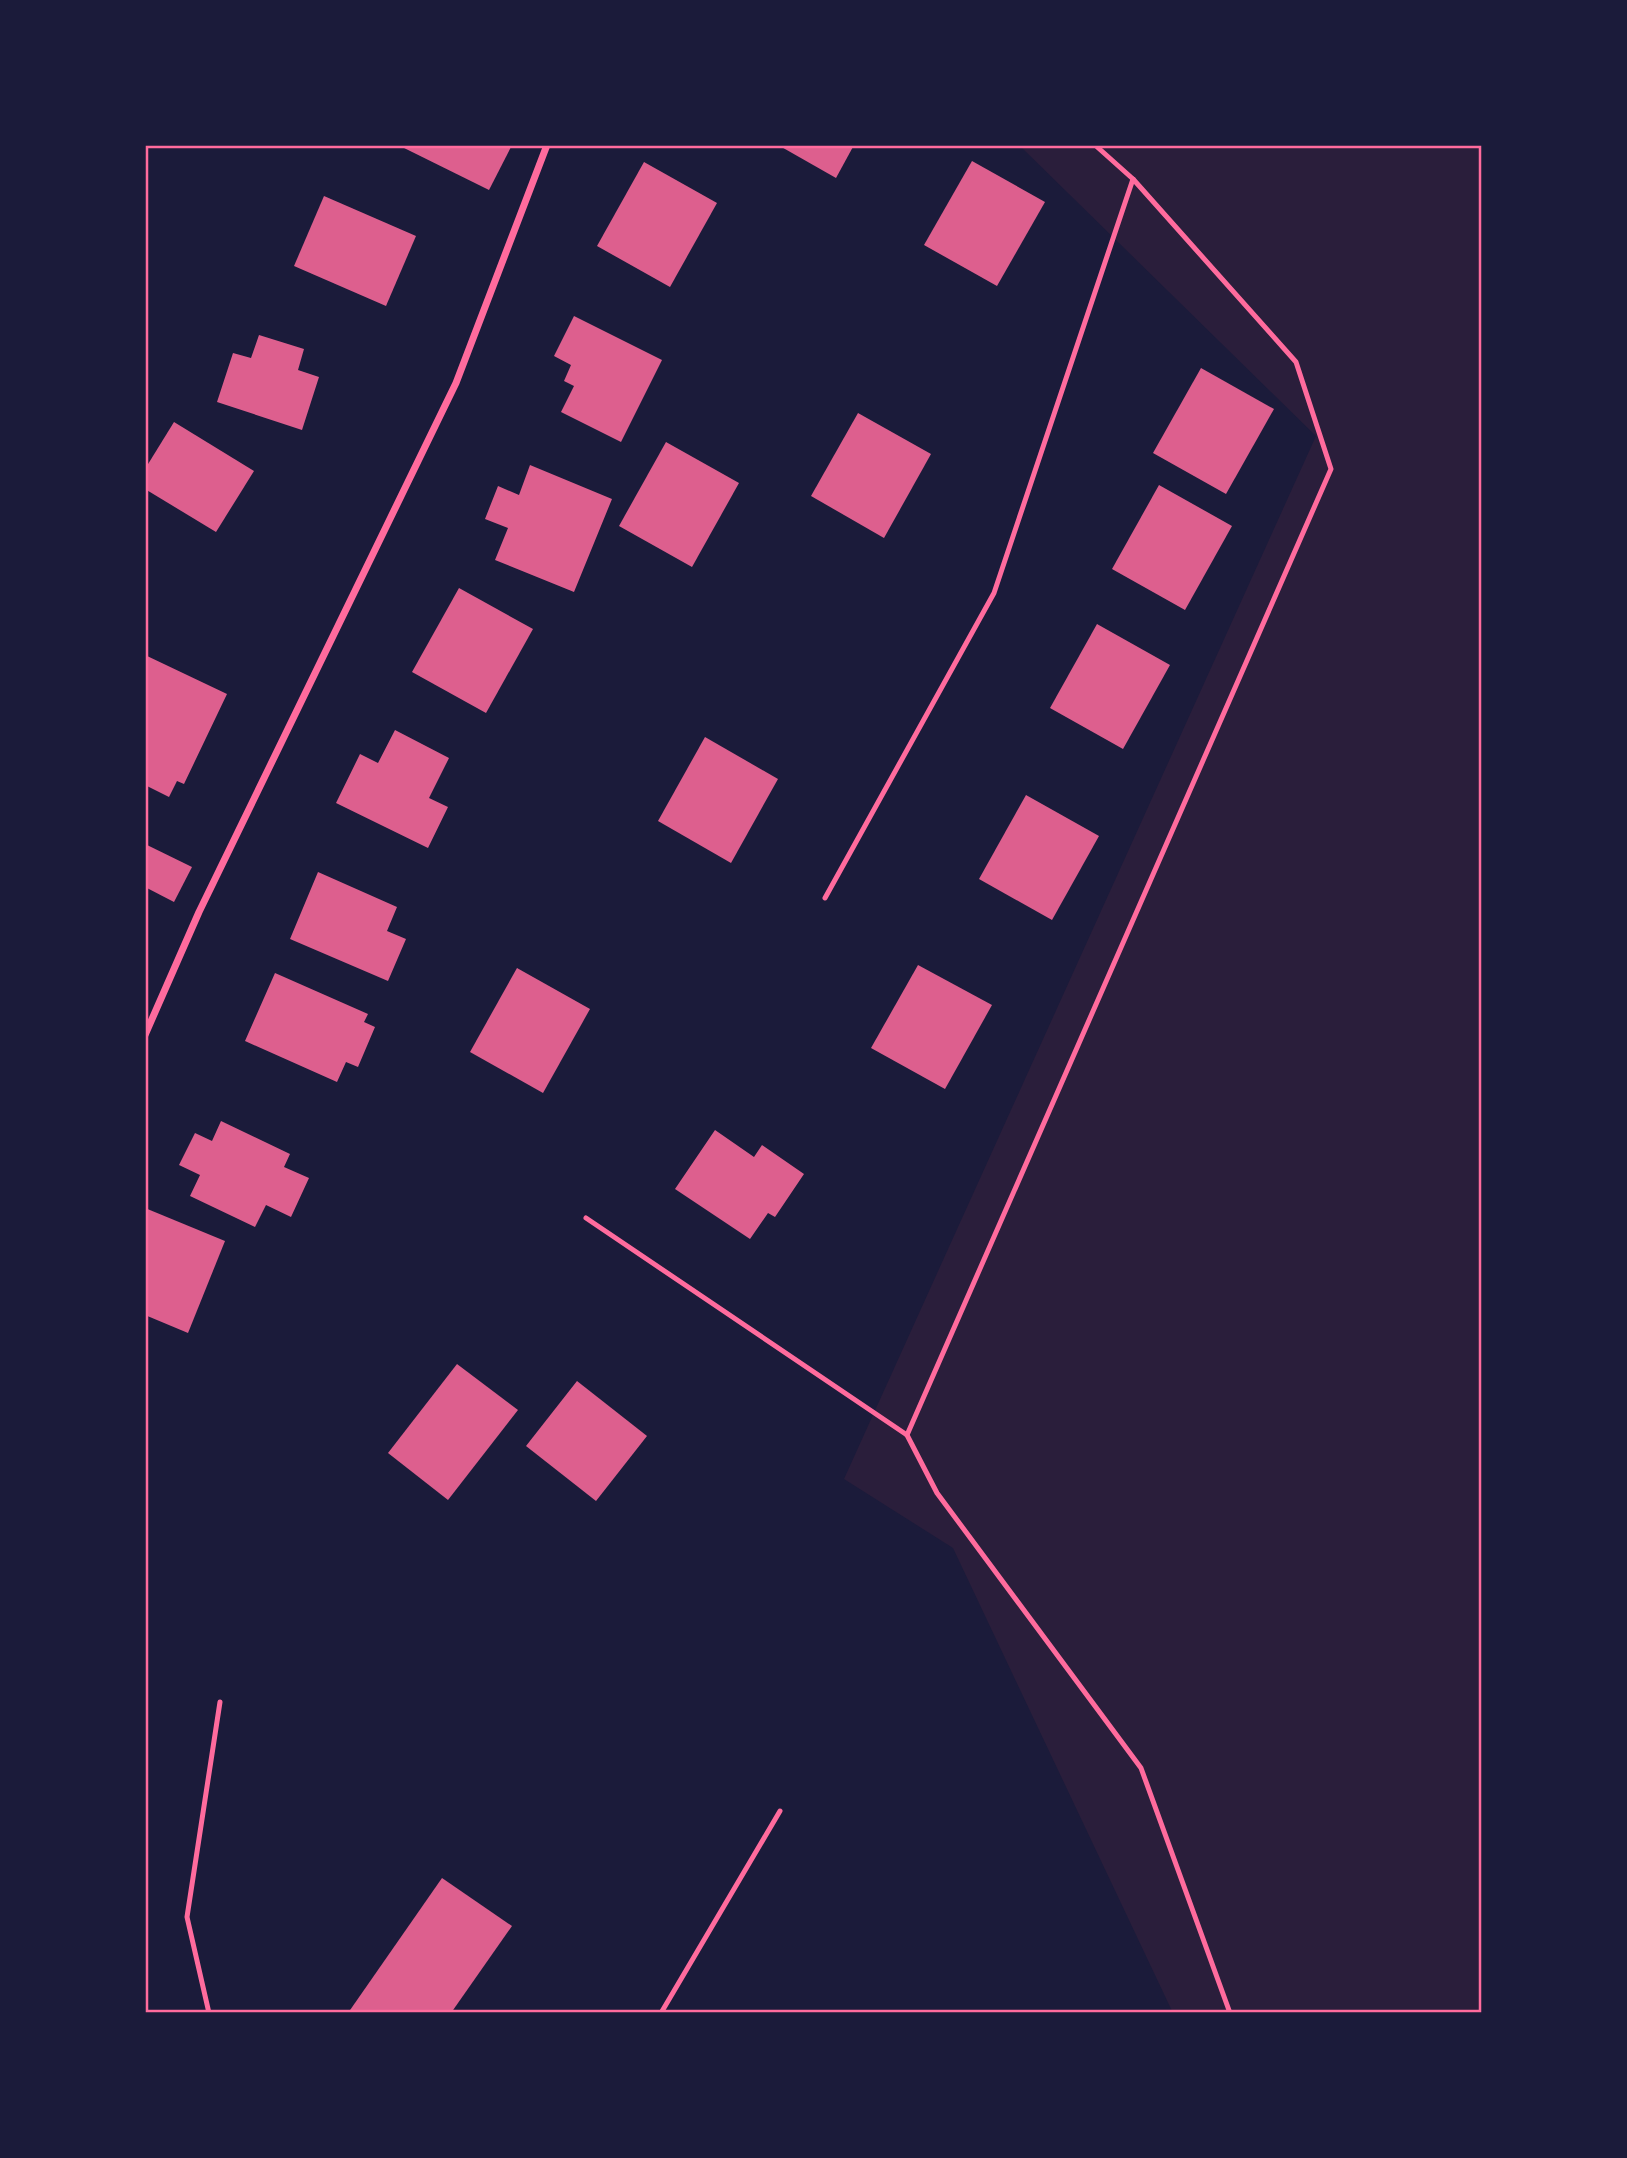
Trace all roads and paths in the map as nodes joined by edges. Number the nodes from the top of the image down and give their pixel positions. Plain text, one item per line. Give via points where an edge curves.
1 (547, 145) edge
2 (1095, 145) edge
3 (1133, 179) junction
4 (825, 898) dead end
5 (145, 1035) edge
6 (586, 1218) dead end
7 (907, 1435) junction
8 (220, 1702) dead end
9 (780, 1811) dead end
10 (209, 2013) edge
11 (661, 2013) edge
12 (1230, 2013) edge

1 - 5 street via 456,383 199,912
2 - 3 lane
3 - 4 lane via 994,593
3 - 7 lane via 1296,362 1331,469
6 - 7 lane
7 - 12 lane via 937,1493 1141,1768
8 - 10 lane via 187,1917
9 - 11 lane

